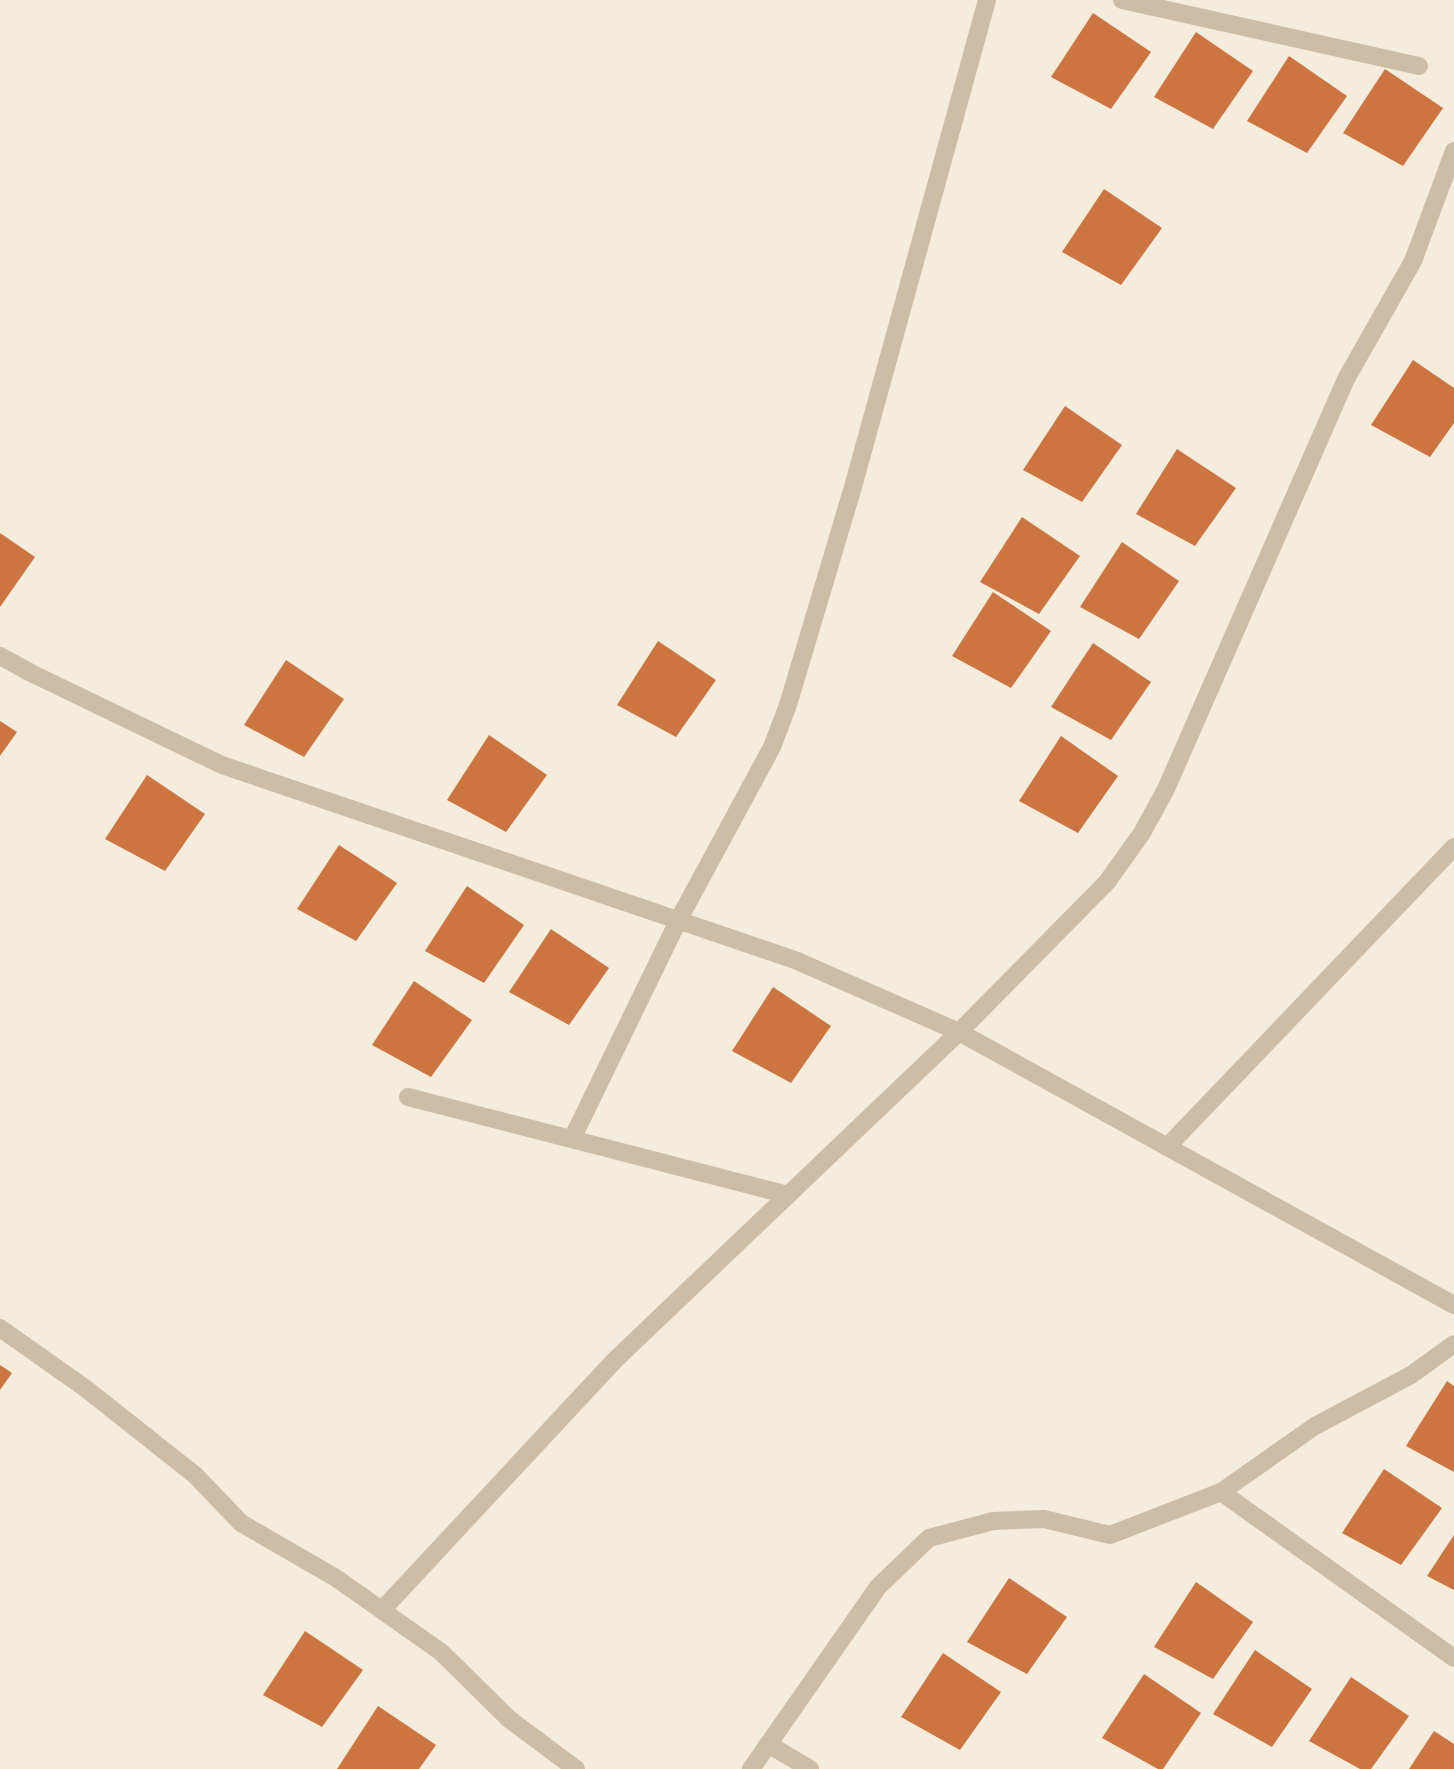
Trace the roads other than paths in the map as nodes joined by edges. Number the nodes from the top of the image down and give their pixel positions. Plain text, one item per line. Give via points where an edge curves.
1 (986, 0) edge
2 (1122, 0) edge
3 (1419, 66) dead end
4 (1454, 151) edge
5 (0, 656) edge
6 (1454, 848) edge
7 (679, 919) junction
8 (959, 1032) junction
9 (408, 1097) dead end
10 (572, 1139) junction
11 (1167, 1147) junction
12 (788, 1195) junction
13 (1454, 1305) edge
14 (0, 1328) edge
15 (1454, 1344) edge
16 (1221, 1492) junction
17 (382, 1611) junction
18 (1454, 1658) edge
19 (768, 1744) junction
20 (576, 1769) edge
21 (751, 1769) edge
22 (810, 1769) edge

1 - 7 street via 853,487 788,705 772,747
2 - 3 street
4 - 8 street via 1413,261 1346,379 1166,789 1142,833 1107,882
5 - 7 street via 222,765
6 - 11 street
7 - 8 street via 795,960
7 - 10 street
8 - 11 street
8 - 12 street
9 - 10 street
10 - 12 street
11 - 13 street
12 - 17 street via 615,1360
14 - 17 street via 185,1467 242,1523
15 - 16 street via 1411,1374 1315,1426
16 - 18 street
16 - 19 street via 1110,1535 1044,1519 993,1521 929,1538 878,1587
17 - 20 street via 441,1652 509,1719
19 - 21 street
19 - 22 street

